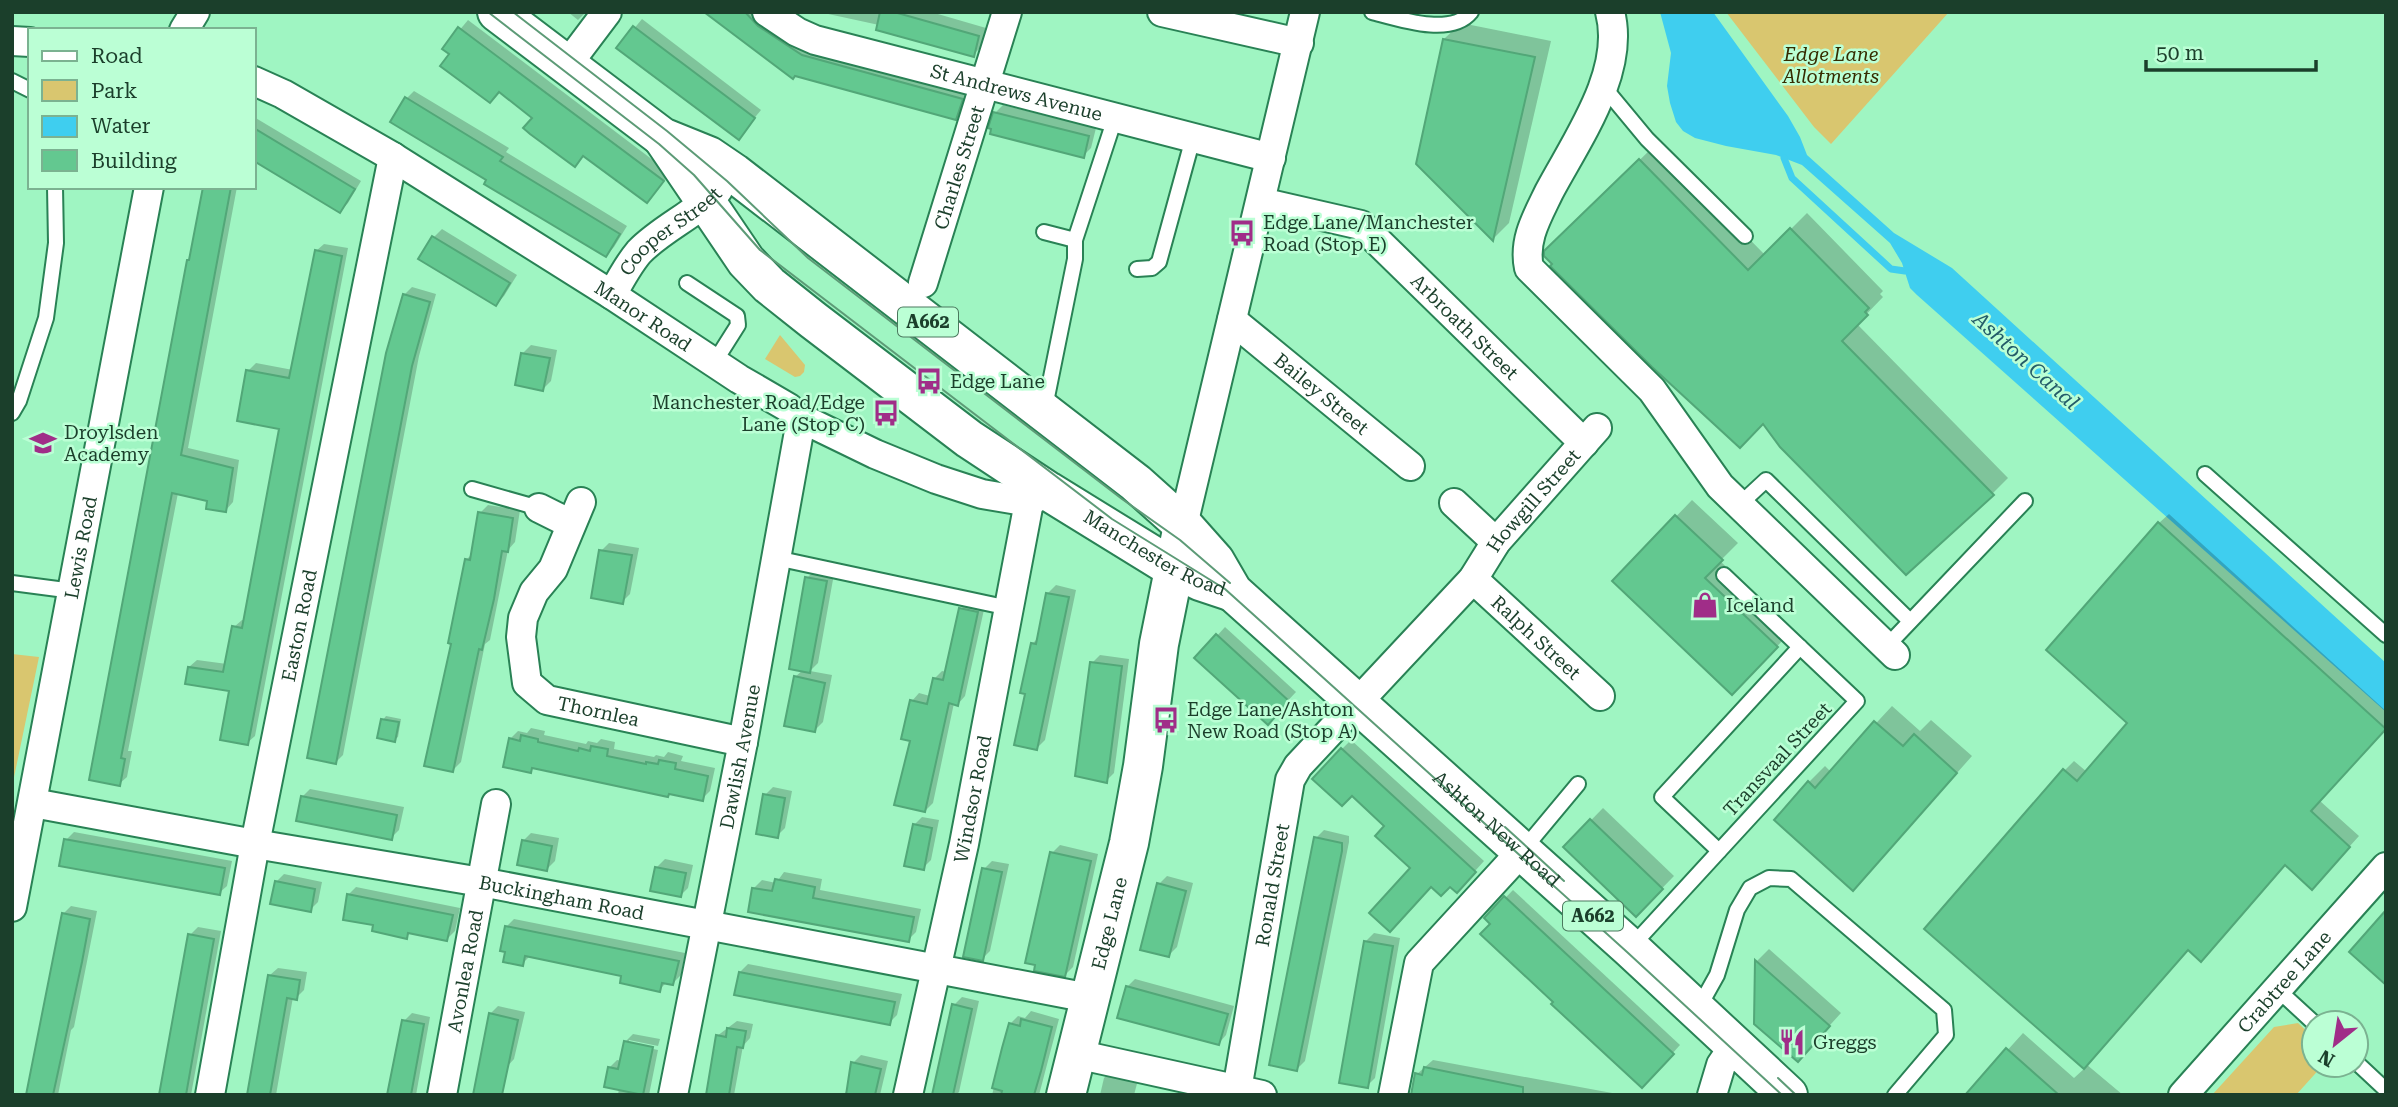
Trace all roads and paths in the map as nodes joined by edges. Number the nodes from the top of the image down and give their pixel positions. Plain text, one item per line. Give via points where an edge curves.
1 (195, 12) edge
2 (497, 12) edge
3 (607, 12) edge
4 (767, 12) edge
5 (1007, 12) edge
6 (1162, 12) edge
7 (1305, 12) edge
8 (1372, 12) edge
9 (1471, 12) edge
10 (1610, 12) edge
11 (185, 28) edge
12 (1299, 43) junction
13 (567, 65) junction
14 (12, 81) edge
15 (256, 82) edge
16 (983, 84) junction
17 (1603, 86) junction
18 (28, 89) edge
19 (1115, 118) junction
20 (662, 137) junction
21 (1193, 138) junction
22 (393, 157) junction
23 (1271, 158) junction
24 (734, 173) junction
25 (55, 189) edge
26 (149, 189) edge
27 (706, 202) junction
28 (1261, 202) junction
29 (1044, 232) dead end
30 (1745, 236) dead end
31 (1076, 240) junction
32 (1136, 269) dead end
33 (687, 283) dead end
34 (923, 284) dead end
35 (612, 295) junction
36 (1232, 320) junction
37 (714, 363) junction
38 (1044, 412) junction
39 (12, 413) edge
40 (798, 420) junction
41 (1591, 435) joint
42 (1410, 466) dead end
43 (2205, 474) dead end
44 (471, 489) dead end
45 (1039, 496) junction
46 (2025, 501) dead end
47 (1454, 503) dead end
48 (1739, 505) junction
49 (539, 508) joint
50 (1183, 525) junction
51 (1496, 542) junction
52 (776, 558) junction
53 (1173, 568) junction
54 (1724, 575) dead end
55 (1473, 579) junction
56 (12, 583) edge
57 (73, 591) junction
58 (1233, 592) junction
59 (1009, 608) junction
60 (1910, 621) junction
61 (2386, 635) edge
62 (1800, 647) junction
63 (1890, 651) joint
64 (1600, 696) dead end
65 (1357, 701) junction
66 (743, 742) junction
67 (1578, 784) dead end
68 (33, 803) junction
69 (496, 804) dead end
70 (255, 844) junction
71 (1719, 851) junction
72 (1521, 852) junction
73 (2386, 867) edge
74 (481, 882) junction
75 (12, 907) edge
76 (707, 925) junction
77 (1630, 948) junction
78 (936, 969) junction
79 (2277, 989) junction
80 (1089, 998) junction
81 (2300, 1010) edge
82 (1697, 1011) junction
83 (1734, 1046) junction
84 (1076, 1054) junction
85 (2370, 1075) edge
86 (2386, 1090) edge
87 (1250, 1092) edge
88 (211, 1095) edge
89 (442, 1095) edge
90 (673, 1095) edge
91 (908, 1095) edge
92 (1066, 1095) edge
93 (1393, 1095) edge
94 (1712, 1095) edge
95 (1788, 1095) edge
96 (1895, 1095) edge
97 (2183, 1095) edge

1 - 11 street
2 - 13 main road, Manchester Road / A662
3 - 13 street
4 - 16 street, St Andrews Avenue via 815,40
5 - 16 street, Charles Street
6 - 12 street
7 - 12 street, Edge Lane
8 - 9 lane via 1432,24 1452,24
10 - 17 street via 1614,47
12 - 23 street, Edge Lane
13 - 20 main road, Manchester Road / A662
14 - 18 lane
15 - 22 street, Manor Road
16 - 19 street, St Andrews Avenue
16 - 34 street, Charles Street
17 - 30 lane via 1647,139
17 - 48 street via 1531,229 1526,256 1529,268 1653,390 1720,486
19 - 21 street, St Andrews Avenue
19 - 31 lane
20 - 24 main road, Manchester Road / A662 via 709,156
20 - 27 main road, Manchester Road / A662
21 - 23 street, St Andrews Avenue
21 - 32 lane via 1159,262 1152,268
22 - 35 street, Manor Road
22 - 70 street, Easton Road
23 - 28 street, Edge Lane
24 - 27 street, Cooper Street
24 - 38 main road, Manchester Road / A662
25 - 39 lane via 56,243 46,318
26 - 57 street, Lewis Road
27 - 35 street, Cooper Street via 640,251
27 - 45 main road, Manchester Road / A662 via 737,250 769,285
28 - 36 street, Edge Lane
28 - 41 street, Arbroath Street via 1361,225
29 - 31 lane
31 - 38 lane
33 - 37 lane via 737,316 738,325
35 - 37 street, Manor Road
36 - 42 street, Bailey Street
36 - 50 street, Edge Lane
37 - 40 street, Manor Road via 789,408
38 - 50 main road, Manchester Road / A662
40 - 45 street, Manor Road via 982,494
40 - 52 street, Dawlish Avenue
41 - 51 street, Howgill Street
43 - 61 lane
44 - 49 lane
45 - 53 main road, Manchester Road / A662
45 - 59 street, Windsor Road via 1022,540
46 - 60 lane
47 - 51 street
48 - 60 lane via 1766,481
48 - 63 street
49 - 66 street, Thornlea via 576,513 553,569 534,592 523,618 527,683 547,699
50 - 53 main road, Edge Lane
50 - 58 main road, Manchester Road / A662 via 1215,561
51 - 55 street, Howgill Street
52 - 59 lane
52 - 66 street, Dawlish Avenue
53 - 58 main road, Manchester Road / A662
53 - 80 main road, Edge Lane via 1129,843
54 - 62 lane, Transvaal Street
55 - 64 street, Ralph Street
55 - 65 street, Howgill Street
56 - 57 lane
57 - 68 street, Lewis Road
58 - 65 main road, Ashton New Road / A662
59 - 78 street, Windsor Road
60 - 63 lane
62 - 71 lane, Transvaal Street via 1857,701
62 - 71 lane via 1662,797
65 - 72 main road, Ashton New Road / A662
65 - 87 street, Ronald Street via 1290,780
66 - 76 street, Dawlish Avenue
67 - 72 lane
68 - 70 street, Buckingham Road
68 - 75 street, Lewis Road
69 - 74 street, Avonlea Road
70 - 74 street, Buckingham Road
70 - 88 street, Easton Road
71 - 77 lane, Transvaal Street
72 - 77 main road, Ashton New Road / A662
72 - 93 street via 1419,963
73 - 79 street, Crabtree Lane
74 - 76 street, Buckingham Road
74 - 89 street, Avonlea Road
76 - 78 street, Buckingham Road
76 - 90 street, Dawlish Avenue
77 - 82 main road, Ashton New Road / A662
78 - 80 street, Buckingham Road
78 - 91 street, Windsor Road
79 - 81 lane
79 - 97 street, Crabtree Lane
80 - 84 main road, Edge Lane
82 - 83 main road, Ashton New Road / A662
82 - 96 lane via 1717,975 1737,910 1749,888 1769,878 1791,879 1944,1010 1946,1035
83 - 94 street via 1721,1065
83 - 95 main road, Ashton New Road / A662
84 - 87 street
84 - 92 main road, Edge Lane
85 - 86 lane

